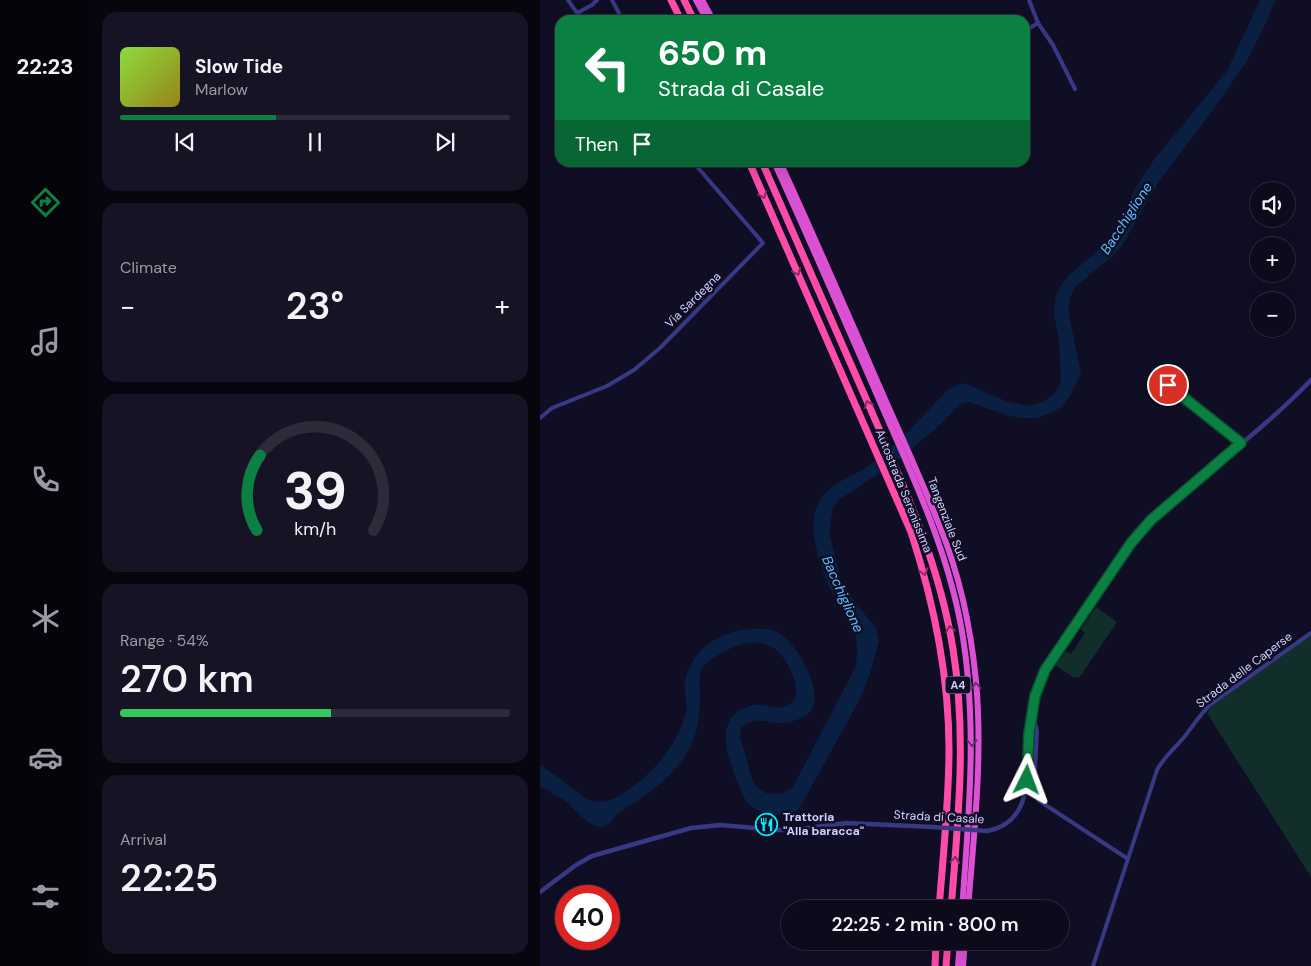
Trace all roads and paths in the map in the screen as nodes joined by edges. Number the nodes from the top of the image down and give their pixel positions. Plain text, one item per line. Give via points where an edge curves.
1 (568, 0) edge
2 (597, 0) edge
3 (612, 0) edge
4 (671, 0) edge
5 (684, 0) edge
6 (696, 0) edge
7 (702, 0) edge
8 (1029, 0) edge
9 (577, 14) joint
10 (620, 15) dead end
11 (678, 15) edge
12 (692, 15) edge
13 (704, 15) edge
14 (710, 15) edge
15 (1038, 23) junction
16 (1030, 28) edge
17 (1075, 89) dead end
18 (697, 167) edge
19 (751, 167) edge
20 (764, 167) edge
21 (776, 167) edge
22 (782, 167) edge
23 (1154, 373) dead end
24 (1311, 380) edge
25 (540, 418) edge
26 (897, 435) junction
27 (1241, 443) junction
28 (909, 460) junction
29 (1311, 633) edge
30 (1032, 712) junction
31 (1128, 859) junction
32 (540, 892) edge
33 (940, 900) edge
34 (952, 900) edge
35 (963, 900) edge
36 (969, 900) edge
37 (936, 950) edge
38 (947, 950) edge
39 (959, 950) edge
40 (964, 950) edge
41 (935, 966) edge
42 (946, 966) edge
43 (958, 966) edge
44 (963, 966) edge
45 (1093, 966) edge

1 - 9 street
2 - 9 street
3 - 10 street
4 - 11 highway
5 - 12 highway
6 - 13 highway
7 - 14 highway
8 - 15 street
15 - 16 street
15 - 17 street
18 - 25 street, Via Sardegna via 763,243 660,348 634,370 606,386 552,408
19 -> 33 highway, Autostrada Serenissima / A4 via 911,532 930,595 942,653 948,707 949,748
34 -> 20 highway, Autostrada Serenissima / A4 via 961,756 960,706 948,622 933,560 898,471
21 - 26 highway, Tangenziale Sud
22 - 26 highway, Tangenziale Sud
23 - 27 street
24 - 27 street, Strada di Casale
26 - 28 highway, Tangenziale Sud
27 - 30 street, Strada di Casale via 1151,520 1131,543 1045,670
28 -> 35 highway, Tangenziale Sud via 952,585 966,661 972,713 972,763
36 -> 28 highway, Tangenziale Sud via 979,758 976,680 969,628 941,529
29 - 31 street, Strada delle Caperse via 1211,704 1165,756 1157,770
30 - 31 street via 1037,731 1034,791 1038,800
30 - 32 street, Strada di Casale, bridge via 1023,800 1012,818 1000,827 987,831 846,823 779,830 707,825 592,856 576,864
31 - 45 street, Strada delle Caperse
37 - 41 highway
38 - 42 highway
39 - 43 highway
40 - 44 highway

